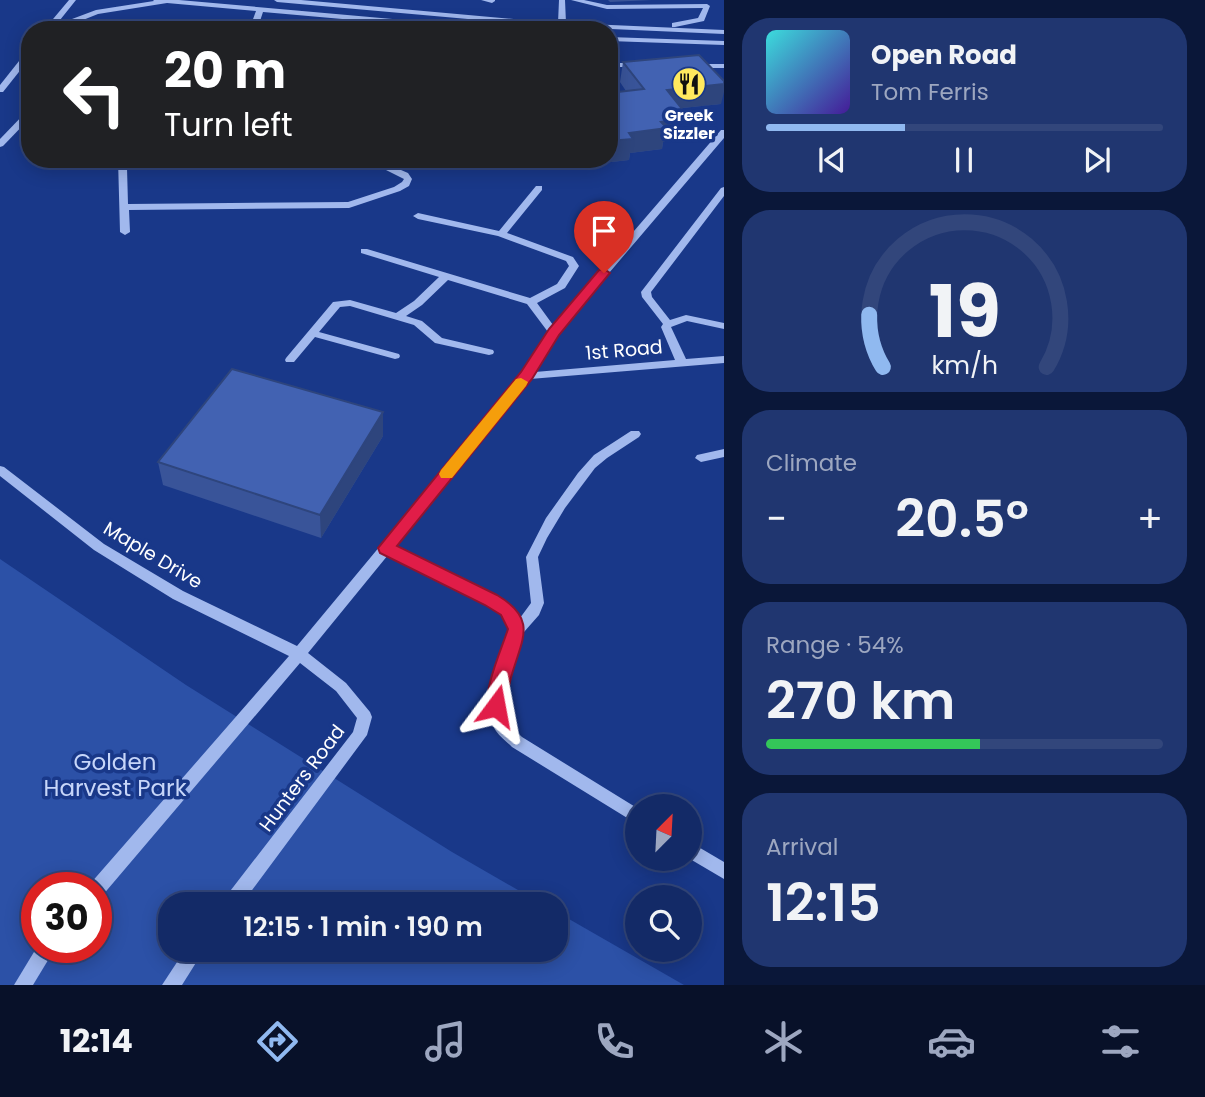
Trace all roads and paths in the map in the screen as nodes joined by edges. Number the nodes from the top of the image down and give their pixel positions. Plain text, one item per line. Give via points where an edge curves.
1 (73, 0) edge
2 (156, 0) edge
3 (277, 0) edge
4 (484, 0) edge
5 (562, 0) edge
6 (573, 0) edge
7 (171, 1) edge
8 (492, 1) edge
9 (260, 9) junction
10 (57, 21) edge
11 (73, 21) edge
12 (256, 21) edge
13 (394, 21) edge
14 (491, 21) edge
15 (562, 21) edge
16 (618, 29) edge
17 (622, 29) junction
18 (724, 32) edge
19 (618, 39) edge
20 (724, 43) edge
21 (21, 64) edge
22 (618, 65) edge
23 (647, 65) edge
24 (685, 66) edge
25 (724, 66) edge
26 (0, 90) edge
27 (21, 122) edge
28 (724, 132) edge
29 (0, 144) edge
30 (122, 168) edge
31 (389, 168) edge
32 (538, 188) dead end
33 (724, 190) edge
34 (124, 207) junction
35 (418, 216) dead end
36 (125, 232) dead end
37 (501, 234) junction
38 (364, 251) dead end
39 (446, 276) junction
40 (531, 302) junction
41 (398, 317) junction
42 (668, 324) junction
43 (724, 326) edge
44 (553, 332) junction
45 (311, 333) junction
46 (489, 352) dead end
47 (395, 356) dead end
48 (724, 359) edge
49 (290, 360) dead end
50 (682, 363) junction
51 (527, 376) junction
52 (635, 434) dead end
53 (724, 453) edge
54 (701, 458) dead end
55 (0, 470) edge
56 (386, 548) junction
57 (517, 629) junction
58 (299, 654) junction
59 (625, 810) edge
60 (702, 858) edge
61 (111, 872) edge
62 (724, 872) edge
63 (240, 892) edge
64 (187, 962) edge
65 (37, 963) edge
66 (23, 985) edge
67 (171, 985) edge

1 - 10 street
2 - 7 street
3 - 14 street
4 - 8 street
5 - 15 street
6 - 17 street via 607,7 707,6 694,23
7 - 9 street
7 - 11 street via 96,12
9 - 12 street
9 - 13 street
16 - 17 street
17 - 18 street
19 - 20 street
21 - 26 street
22 - 23 street
24 - 25 street
27 - 29 street
28 - 44 street
30 - 34 street
31 - 34 street via 405,175 406,184 349,205
32 - 37 street
33 - 42 street via 646,292
34 - 36 street
35 - 37 street
37 - 40 street via 573,262 573,270 561,286
38 - 39 street
39 - 40 street
39 - 41 street
40 - 44 street
41 - 45 street via 344,302
41 - 46 street via 418,323 439,341
42 - 43 street via 686,317
42 - 50 street
44 - 51 street
45 - 47 street
45 - 49 street
48 - 50 street, 1st Road
50 - 51 street, 1st Road
51 - 56 street
52 - 57 street via 596,459 552,516 532,555 540,596 531,618
53 - 54 street
55 - 58 street, Maple Drive via 99,547 178,595
56 - 57 street via 491,600 507,610
56 - 58 street
57 - 59 street via 497,693 501,725 517,742
58 - 61 street
58 - 63 street, Hunters Road via 341,687 365,717 360,735
60 - 62 street
64 - 67 street
65 - 66 street

